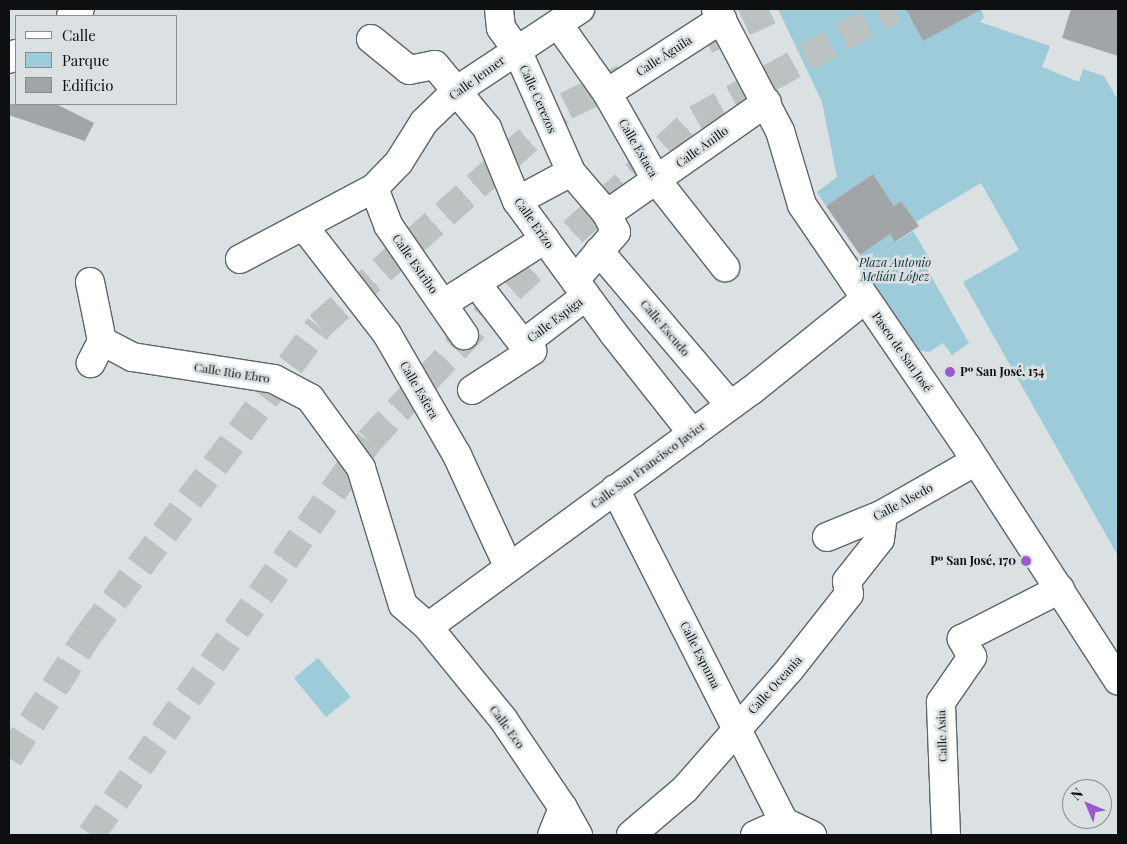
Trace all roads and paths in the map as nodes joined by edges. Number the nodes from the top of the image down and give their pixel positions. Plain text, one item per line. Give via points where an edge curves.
1 (482, 9) edge
2 (719, 14) edge
3 (569, 16) edge
4 (500, 18) edge
5 (371, 39) dead end
6 (517, 50) junction
7 (456, 91) junction
8 (607, 94) junction
9 (767, 102) junction
10 (571, 172) junction
11 (657, 181) junction
12 (374, 188) junction
13 (517, 201) junction
14 (607, 214) junction
15 (305, 228) junction
16 (545, 239) junction
17 (599, 251) junction
18 (240, 259) dead end
19 (725, 267) dead end
20 (90, 282) dead end
21 (476, 283) junction
22 (580, 288) junction
23 (865, 299) junction
24 (443, 304) junction
25 (464, 335) dead end
26 (524, 344) junction
27 (472, 390) dead end
28 (730, 405) junction
29 (693, 434) junction
30 (976, 461) junction
31 (615, 489) junction
32 (883, 514) junction
33 (827, 538) dead end
34 (508, 566) junction
35 (1060, 589) junction
36 (428, 627) junction
37 (1118, 680) edge
38 (737, 727) junction
39 (563, 808) junction
40 (784, 822) junction
41 (552, 835) edge
42 (578, 835) edge
43 (630, 835) edge
44 (754, 835) edge
45 (812, 835) edge
46 (946, 835) edge

1 - 4 street, Calle Cerezos
2 - 8 street, Calle Águila
2 - 9 street, Paseo de San José
3 - 6 street, Calle Jenner
3 - 8 street, Calle Estaca
4 - 6 street, Calle Cerezos
5 - 7 street, Calle Erizo via 409,70 435,65
6 - 7 street, Calle Jenner
6 - 10 street, Calle Cerezos
7 - 12 street, Calle Jenner via 424,122 399,162
7 - 13 street, Calle Erizo via 486,128
8 - 11 street, Calle Estaca
9 - 11 street, Calle Anillo
9 - 23 street, Paseo de San José via 780,131 802,205
10 - 13 street
10 - 14 street, Calle Cerezos
11 - 14 street, Calle Anillo
11 - 19 street, Calle Estaca
12 - 15 street, Calle Jenner
12 - 24 street, Calle Estribo via 388,225
13 - 16 street, Calle Erizo
14 - 17 street via 616,232
15 - 18 street, Calle Jenner
15 - 34 street, Calle Esfera via 387,334 457,455
16 - 21 street
16 - 22 street, Calle Erizo
17 - 22 street
17 - 28 street, Calle Escudo
20 - 36 street, Calle Rio Ebro via 96,352 274,379 310,398 361,468 403,604
21 - 24 street
21 - 26 street, Calle Espiga
22 - 26 street, Calle Espiga
22 - 29 street, Calle Erizo
23 - 28 street, Calle San Francisco Javier
23 - 30 street, Paseo de San José
24 - 25 street, Calle Estribo
26 - 27 street, Calle Espiga via 532,351
28 - 29 street, Calle San Francisco Javier
29 - 31 street, Calle San Francisco Javier
30 - 32 street, Calle Alsedo
30 - 35 street, Paseo de San José
31 - 34 street, Calle San Francisco Javier
31 - 38 street, Calle Espuma
32 - 33 street, Calle Alsedo
32 - 38 street, Calle Oceania via 880,539 847,581 849,594 790,669
34 - 36 street, Calle San Francisco Javier
35 - 37 street, Paseo de San José
35 - 46 street, Calle Asia via 962,639 972,657 941,702
36 - 39 street, Calle Eco via 503,719
38 - 40 street, Calle Espuma
38 - 43 street, Calle Oceania via 685,789
39 - 41 street
39 - 42 street, Calle Eco
40 - 44 street
40 - 45 street

